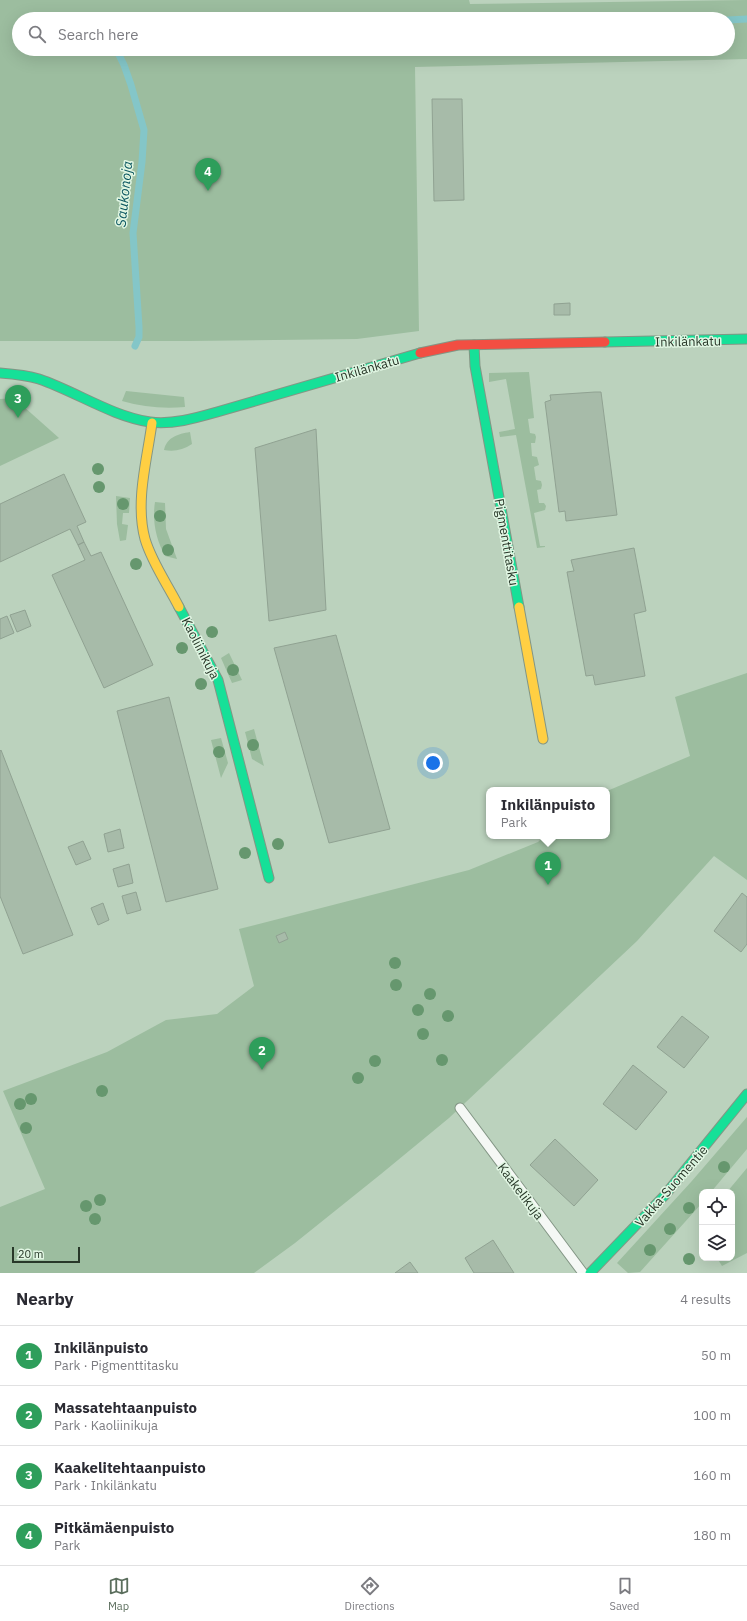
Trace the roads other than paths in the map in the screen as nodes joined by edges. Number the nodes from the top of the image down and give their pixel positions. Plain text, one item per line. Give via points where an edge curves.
1 (747, 339) edge
2 (474, 345) junction
3 (0, 373) edge
4 (152, 423) junction
5 (544, 739) dead end
6 (269, 878) dead end
7 (747, 1094) edge
8 (460, 1108) dead end
9 (583, 1273) edge
10 (590, 1273) edge

1 - 2 street, Inkilänkatu
2 - 4 street, Inkilänkatu via 436,348 220,411
2 - 5 street, Pigmenttitasku via 475,366
3 - 4 street, Inkilänkatu via 27,376 110,411
4 - 6 street, Kaoliinikuja via 141,509 144,539 218,680
7 - 10 street, Vakka-Suomentie via 665,1195
8 - 9 lane, Kaakelikuja

